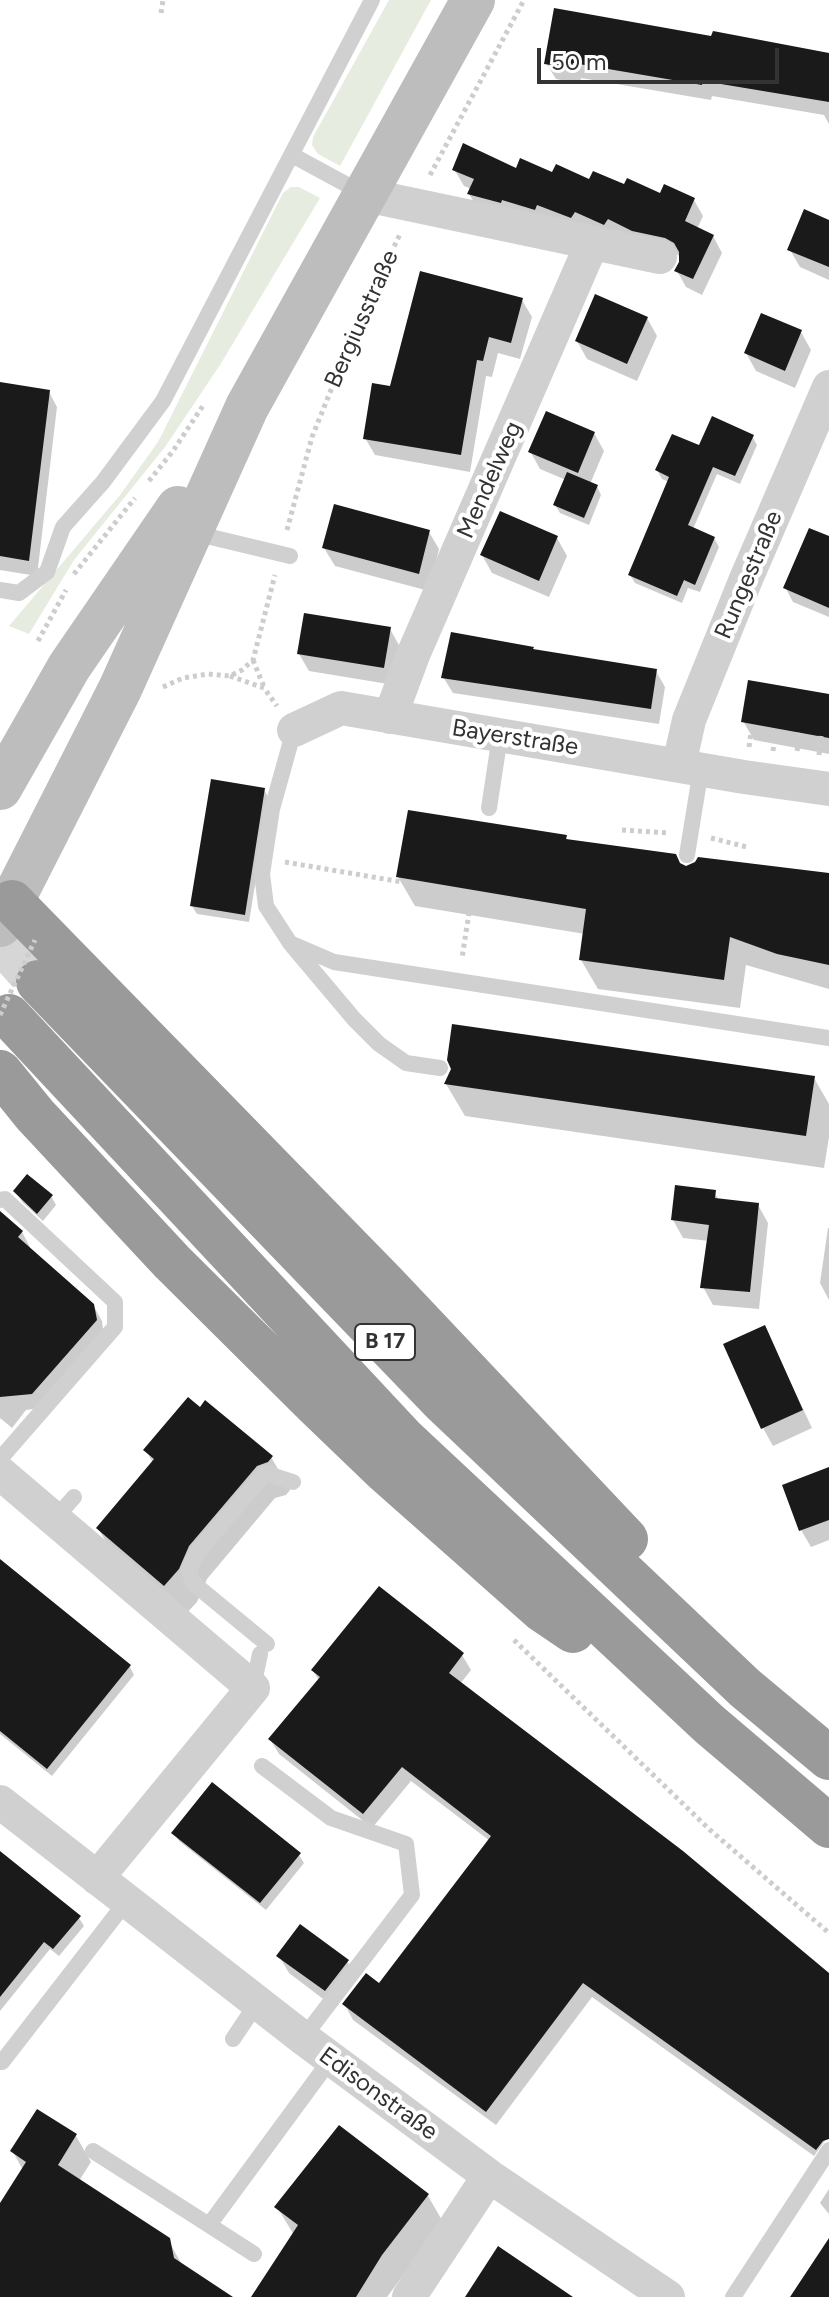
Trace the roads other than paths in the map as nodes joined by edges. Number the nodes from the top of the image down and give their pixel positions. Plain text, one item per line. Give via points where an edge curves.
1 (372, 0) edge
2 (473, 0) edge
3 (292, 155) junction
4 (366, 195) junction
5 (592, 243) junction
6 (660, 257) dead end
7 (829, 387) edge
8 (247, 407) junction
9 (189, 532) junction
10 (285, 555) road end
11 (0, 590) edge
12 (390, 717) junction
13 (294, 730) joint
14 (500, 736) junction
15 (690, 767) junction
16 (0, 788) edge
17 (829, 789) edge
18 (489, 808) dead end
19 (687, 855) dead end
20 (15, 924) edge
21 (290, 943) junction
22 (5, 1016) tunnel mouth
23 (829, 1038) edge
24 (440, 1068) dead end
25 (0, 1072) edge
26 (0, 1200) edge
27 (0, 1459) edge
28 (0, 1473) edge
29 (293, 1482) dead end
30 (253, 1688) junction
31 (745, 1688) junction
32 (709, 1724) junction
33 (829, 1758) edge
34 (262, 1766) dead end
35 (0, 1802) edge
36 (829, 1826) edge
37 (97, 1878) junction
38 (126, 1902) junction
39 (257, 2003) junction
40 (303, 2038) junction
41 (233, 2039) dead end
42 (331, 2059) junction
43 (1, 2063) edge
44 (829, 2150) edge
45 (93, 2151) dead end
46 (489, 2176) junction
47 (209, 2225) junction
48 (254, 2254) dead end
49 (661, 2295) edge
50 (409, 2297) edge
51 (733, 2297) edge

1 - 3 lane
2 - 4 street
3 - 4 lane
3 - 11 lane via 163,401 63,527 47,572 19,593
4 - 5 street
4 - 8 street
5 - 6 street
5 - 12 street, Mendelweg
7 - 15 street, Rungestraße via 695,706
8 - 9 street
8 - 16 street via 69,667
9 - 10 lane
9 - 20 street
12 - 13 street, Bayerstraße via 341,708
12 - 14 street, Bayerstraße
13 - 21 lane via 272,809 262,874 266,906
14 - 15 street, Bayerstraße
14 - 18 lane
15 - 17 street, Bayerstraße
15 - 19 lane
20 - 31 highway, B 17 via 442,1401
20 - 31 highway via 387,1286 619,1530
21 - 23 lane via 334,962
21 - 24 lane via 379,1044 406,1063
22 - 32 highway, B 17 via 403,1438
25 - 32 highway via 172,1262 386,1472 542,1610
26 - 27 lane via 5,1199 115,1302 115,1327
28 - 30 street via 64,1509
29 - 30 lane via 265,1473 197,1553 189,1570 193,1583 263,1649
30 - 37 street
31 - 33 highway, B 17
32 - 36 highway, B 17
34 - 40 lane via 331,1818 406,1844 412,1895
35 - 37 street, Edisonstraße
37 - 38 street, Edisonstraße
38 - 39 street, Edisonstraße
38 - 43 lane
39 - 40 street, Edisonstraße
39 - 41 lane
40 - 42 street, Edisonstraße
42 - 46 street, Edisonstraße
42 - 47 lane
44 - 51 lane
45 - 47 lane
46 - 49 street, Edisonstraße
46 - 50 street
47 - 48 lane

